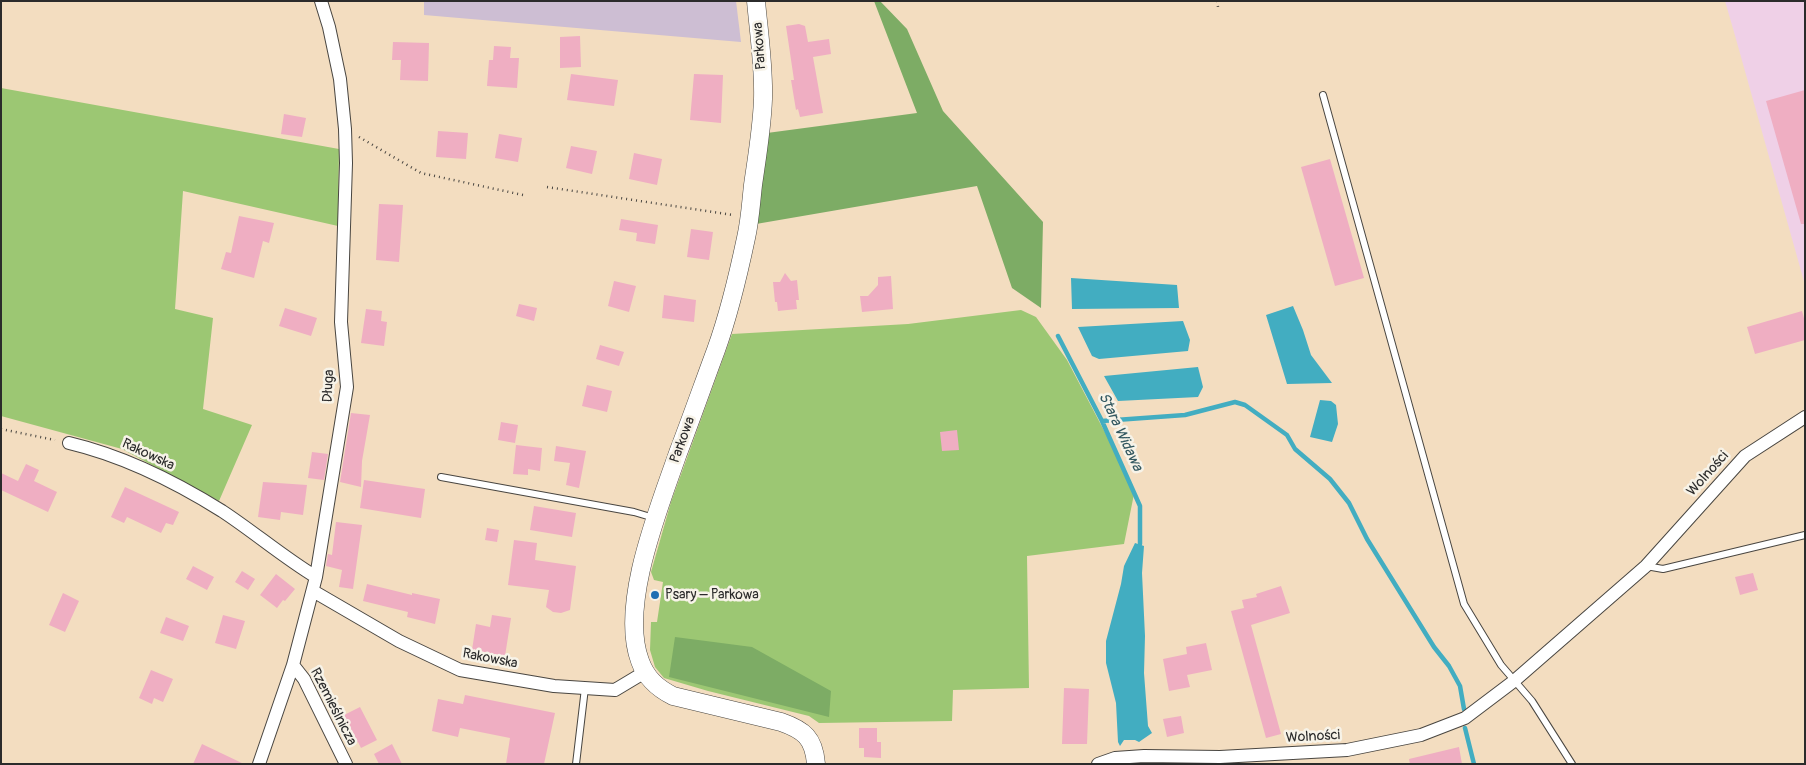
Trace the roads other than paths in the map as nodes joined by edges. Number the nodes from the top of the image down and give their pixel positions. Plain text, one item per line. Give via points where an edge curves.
1 (321, 1) edge
2 (756, 1) edge
3 (1323, 95) dead end
4 (1805, 417) edge
5 (69, 443) road end
6 (441, 477) dead end
7 (655, 518) junction
8 (1805, 535) edge
9 (1646, 566) junction
10 (316, 577) junction
11 (313, 591) junction
12 (293, 665) junction
13 (645, 672) junction
14 (1514, 682) junction
15 (585, 688) junction
16 (1222, 760) edge
17 (259, 764) edge
18 (346, 764) edge
19 (576, 764) edge
20 (816, 764) edge
21 (1098, 764) edge
22 (1572, 764) edge

1 - 10 street, Długa via 340,79 345,129 341,322 347,387
2 - 7 street, Parkowa via 763,98 749,217 734,290 717,348
3 - 14 lane via 1464,604
4 - 9 street, Wolności via 1745,456
5 - 10 street, Rakowska via 110,454 165,478 222,512
6 - 7 lane
7 - 13 street, Parkowa via 636,600 636,646
8 - 9 lane via 1663,570
9 - 14 street, Wolności
10 - 11 street, Długa
11 - 12 street, Długa
11 - 15 street, Rakowska via 399,641 460,670
12 - 17 street, Długa
12 - 18 street, Rzemieślnicza via 304,679
13 - 15 street, Rakowska via 615,690
13 - 20 street, Parkowa via 657,686 673,696 781,722 801,730 812,745
14 - 16 street, Wolności via 1465,718 1421,736 1347,750
14 - 22 lane via 1532,701
15 - 19 lane
16 - 21 street, Wolności via 1144,756 1115,758

